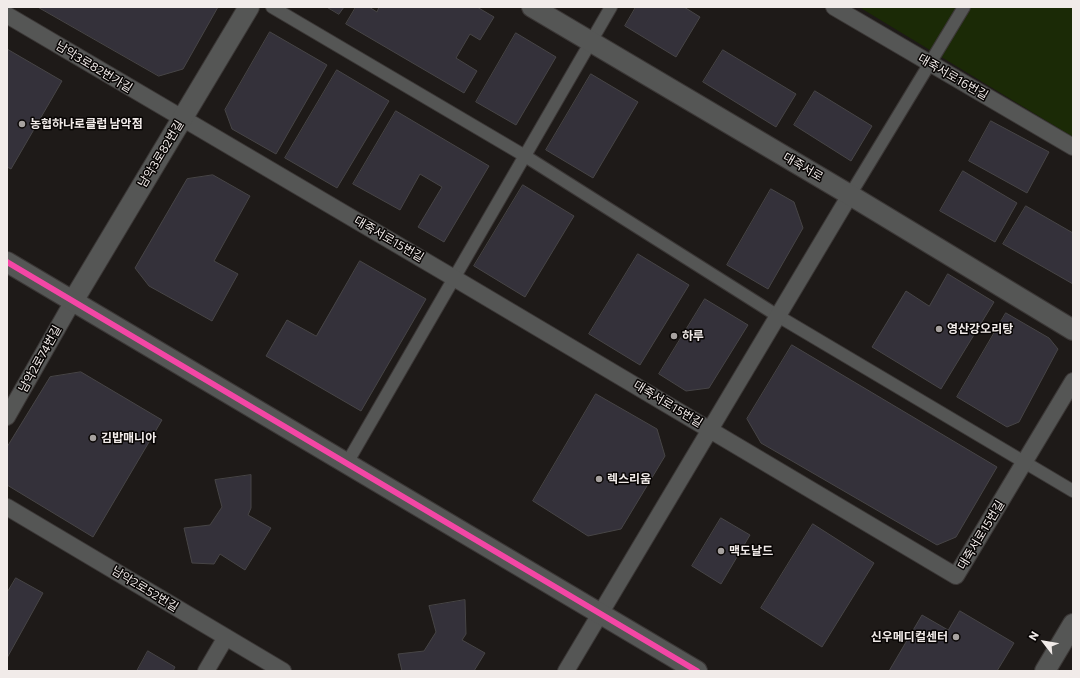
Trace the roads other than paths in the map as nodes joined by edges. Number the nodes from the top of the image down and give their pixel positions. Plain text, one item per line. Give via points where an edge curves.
1 (249, 7) edge
2 (272, 7) edge
3 (532, 7) edge
4 (611, 7) edge
5 (834, 7) edge
6 (964, 7) edge
7 (7, 15) edge
8 (590, 42) junction
9 (929, 63) junction
10 (182, 119) junction
11 (1073, 147) edge
12 (525, 156) junction
13 (850, 195) junction
14 (7, 262) edge
15 (454, 278) junction
16 (73, 301) junction
17 (778, 316) junction
18 (1073, 330) edge
19 (1073, 381) edge
20 (7, 417) edge
21 (710, 430) junction
22 (1024, 462) junction
23 (347, 463) junction
24 (1073, 491) edge
25 (7, 507) edge
26 (601, 613) junction
27 (1073, 624) edge
28 (226, 637) junction
29 (206, 671) edge
30 (283, 671) edge
31 (566, 671) edge
32 (697, 671) edge
33 (1045, 671) edge

1 - 10 street, 남악3로82번길
2 - 12 street
3 - 8 street, 대죽서로
4 - 8 street
5 - 9 street, 대죽서로16번길
6 - 9 street
7 - 10 street, 남악3로82번가길
8 - 12 street
8 - 13 street, 대죽서로
9 - 11 street, 대죽서로16번길
9 - 13 street
10 - 15 street, 대죽서로15번길
10 - 16 street, 남악3로82번길
12 - 15 street
12 - 17 street
13 - 17 street
13 - 18 street, 대죽서로
14 - 16 street
15 - 21 street, 대죽서로15번길
15 - 23 street
16 - 20 street, 남악2로74번길
16 - 23 street
17 - 21 street
17 - 22 street
19 - 22 street, 대죽서로15번길
21 - 22 street, 대죽서로15번길 via 956,576
21 - 26 street
22 - 24 street
23 - 26 street
25 - 28 street, 남악2로52번길
26 - 31 street
26 - 32 street
27 - 33 street
28 - 29 street
28 - 30 street, 남악2로52번길

